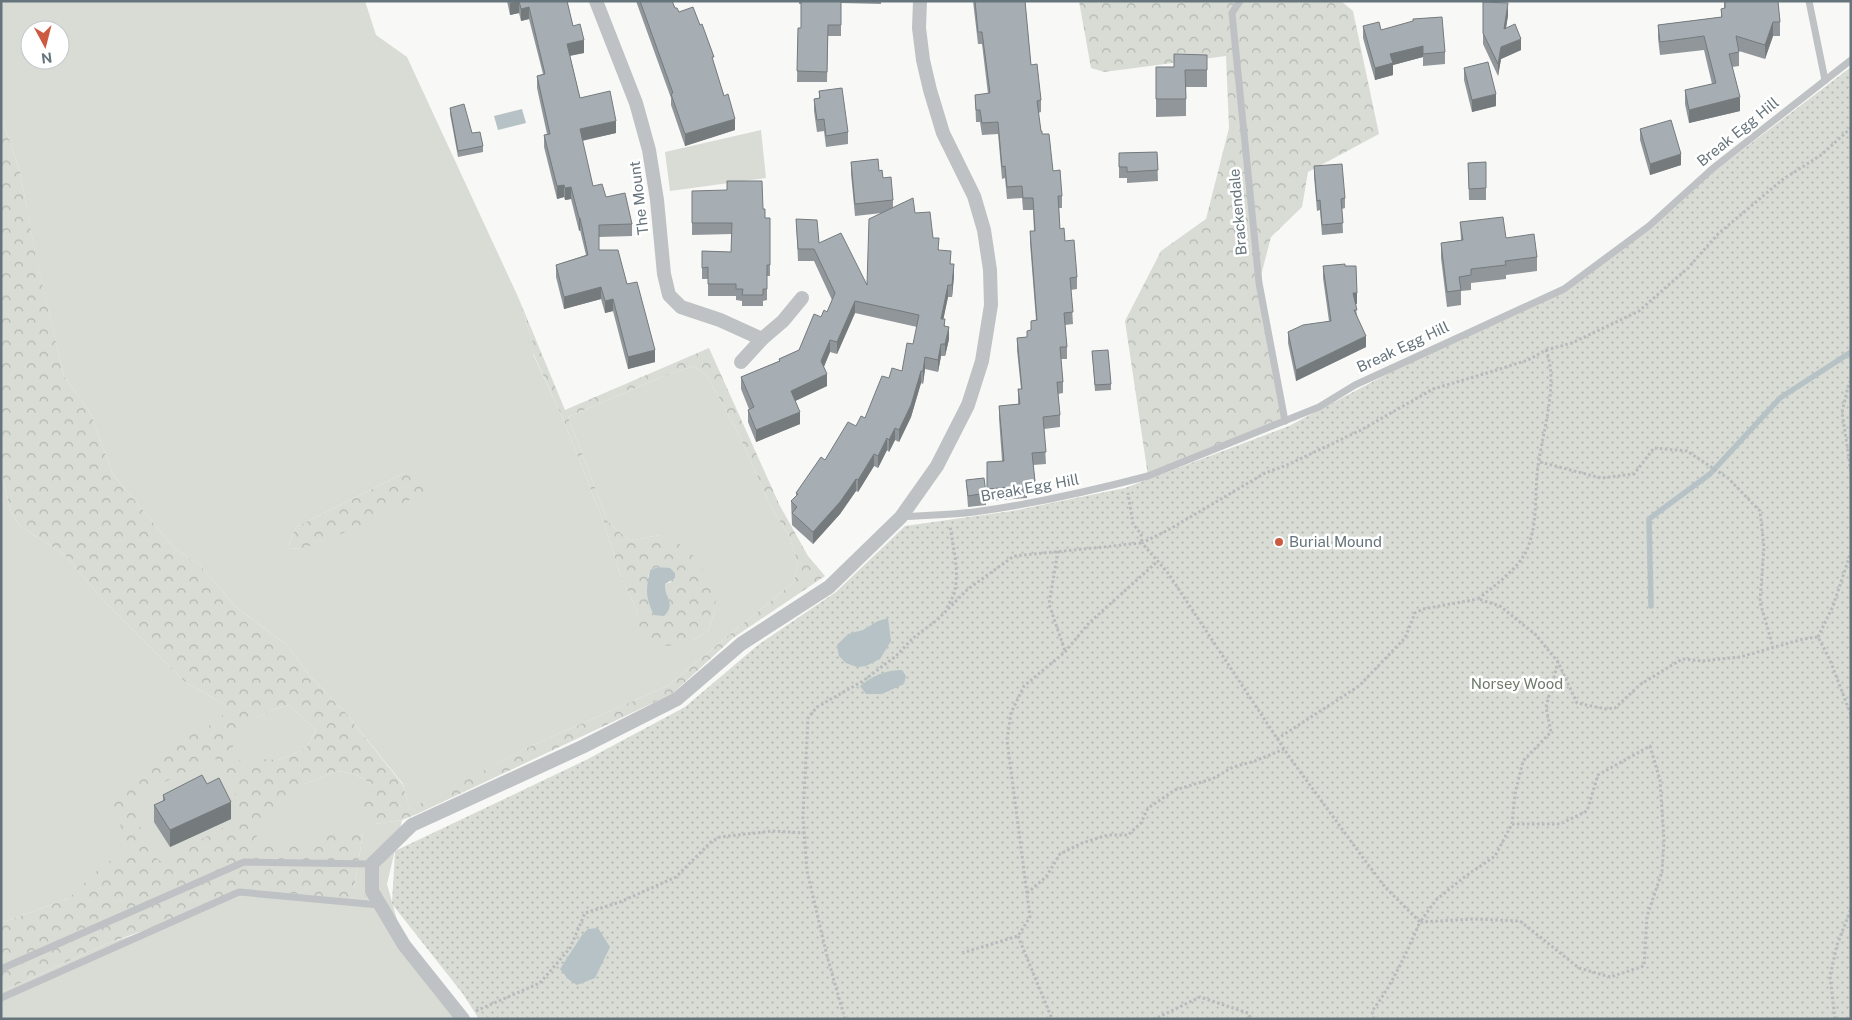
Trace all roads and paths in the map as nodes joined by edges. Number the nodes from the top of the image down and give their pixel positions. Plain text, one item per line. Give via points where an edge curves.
1 (596, 1) edge
2 (920, 1) edge
3 (1240, 1) edge
4 (1809, 1) edge
5 (1851, 60) edge
6 (1825, 80) junction
7 (1851, 128) edge
8 (802, 298) dead end
9 (762, 339) junction
10 (1546, 350) junction
11 (741, 362) dead end
12 (1851, 381) edge
13 (1284, 421) junction
14 (1540, 462) junction
15 (1851, 472) edge
16 (1126, 482) junction
17 (900, 517) junction
18 (949, 520) dead end
19 (1142, 543) junction
20 (1058, 551) junction
21 (1851, 552) edge
22 (1158, 561) junction
23 (1478, 599) junction
24 (946, 611) junction
25 (1818, 637) junction
26 (1773, 647) junction
27 (1065, 652) junction
28 (1558, 662) junction
29 (1851, 715) edge
30 (1277, 739) junction
31 (1284, 749) junction
32 (1512, 824) junction
33 (804, 833) junction
34 (372, 864) junction
35 (1027, 894) junction
36 (380, 905) junction
37 (1851, 909) edge
38 (1420, 922) junction
39 (1018, 936) junction
40 (962, 953) dead end
41 (1, 969) edge
42 (1, 998) edge
43 (462, 1018) edge
44 (844, 1019) edge
45 (1052, 1019) edge
46 (1153, 1019) edge
47 (1251, 1019) edge
48 (1374, 1019) edge
49 (1834, 1019) edge

1 - 9 street, The Mount via 636,102 649,150 669,295 681,308 720,320
2 - 17 street via 923,60 943,133 974,196 984,230 991,305 982,361 968,405 937,466
3 - 13 lane, Brackendale via 1232,13 1259,283
4 - 6 lane
5 - 6 lane, Break Egg Hill
6 - 13 lane, Break Egg Hill via 1712,169 1649,226 1564,289 1355,384 1319,408
7 - 10 path via 1718,234 1688,268 1639,311 1572,343
8 - 9 street
9 - 11 street
10 - 14 path via 1551,384
10 - 19 path via 1528,360 1433,389 1361,430 1266,474
12 - 15 path via 1842,412
13 - 16 lane, Break Egg Hill
14 - 23 path via 1536,513 1528,548 1510,573
14 - 26 path via 1602,478 1634,474 1654,448 1687,451 1728,478 1760,511 1764,547 1760,602
16 - 17 lane, Break Egg Hill via 973,512
16 - 19 path via 1133,524 1141,534
17 - 34 street via 829,587 741,644 677,699 582,747 412,825
18 - 24 path via 955,579 954,593
19 - 20 path
19 - 22 path
20 - 24 path via 1014,556 968,589
20 - 27 path via 1050,604
21 - 25 path via 1833,606
22 - 27 path via 1089,623
22 - 30 path
23 - 28 path via 1500,606 1536,634
23 - 30 path via 1415,613 1405,638 1359,686
24 - 33 path via 896,656 863,681 817,708 808,718
25 - 26 path
25 - 29 path
26 - 28 path via 1740,657 1702,661 1682,659 1641,684 1615,708 1606,709 1577,703
27 - 35 path via 1024,686 1011,713 1007,740
28 - 32 path via 1546,707 1551,732 1523,760
30 - 31 path
31 - 35 path via 1175,790 1148,808 1141,823 1128,835 1108,835 1082,842 1060,854 1046,877
31 - 38 path via 1385,887
32 - 38 path via 1495,856 1436,900
32 - 38 path via 1560,824 1587,811 1598,775 1650,746 1660,780 1664,840 1662,872 1647,916 1644,966 1610,977 1579,968 1520,921
33 - 43 path via 748,832 720,837 676,877 586,913 570,948 540,983
33 - 44 path via 807,871
34 - 36 street via 372,891
34 - 41 lane via 244,862
35 - 39 path via 1030,918
36 - 42 lane via 239,892
36 - 43 street via 404,945
37 - 49 path via 1837,945 1830,976
38 - 48 path via 1400,967 1372,1011
39 - 40 path
39 - 45 path
46 - 47 path via 1200,997 1248,1013

